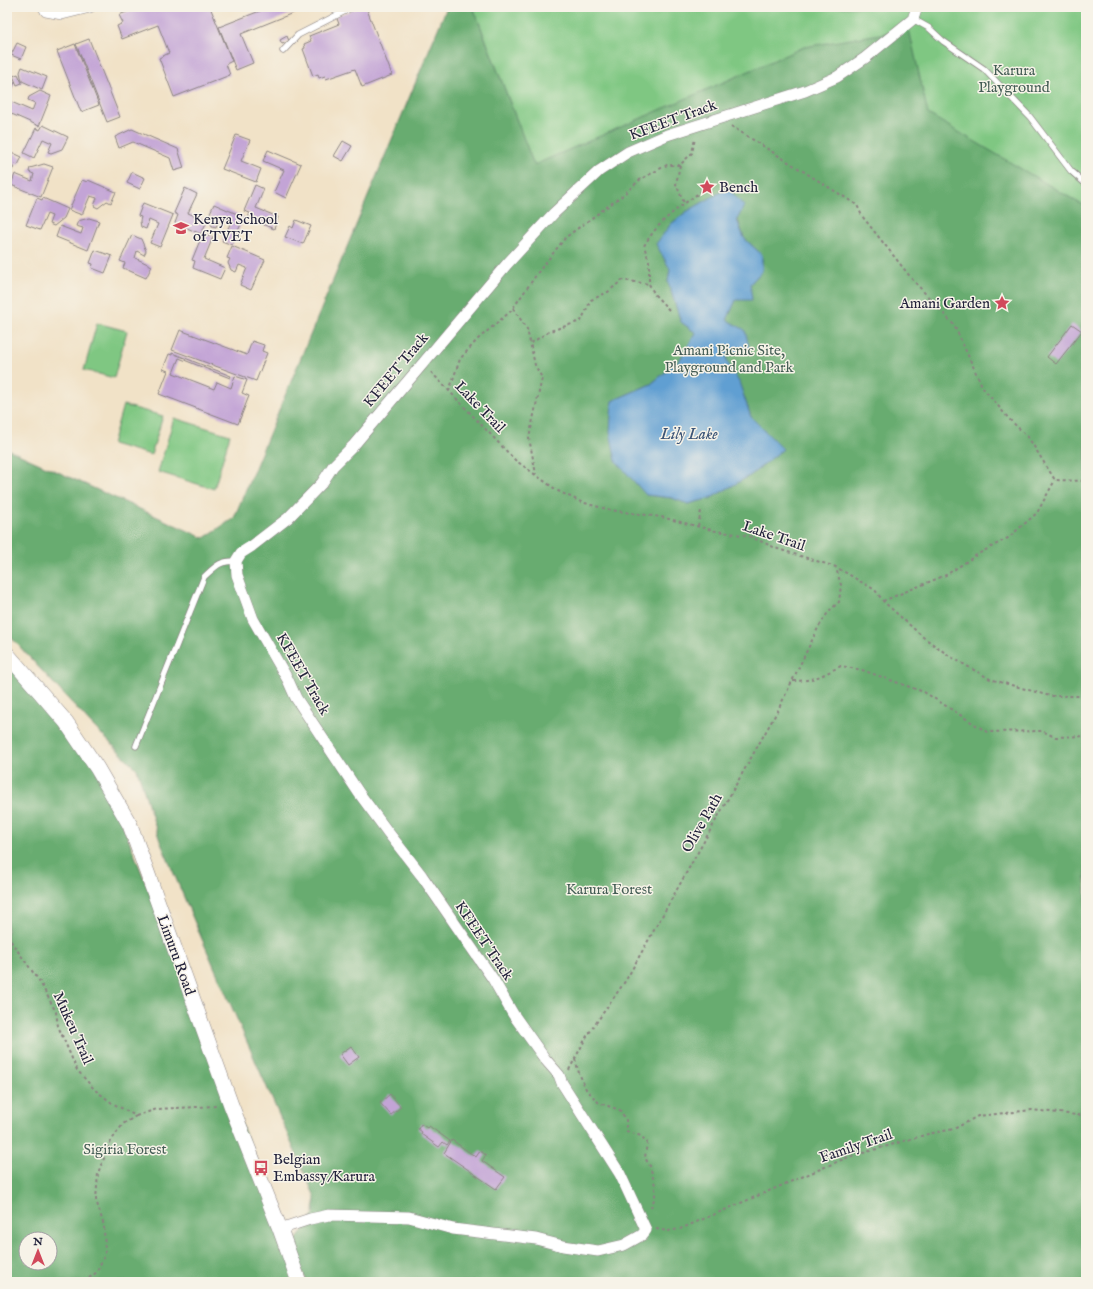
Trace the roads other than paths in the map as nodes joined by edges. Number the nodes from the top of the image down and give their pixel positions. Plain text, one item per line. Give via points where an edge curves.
1 (44, 7) edge
2 (90, 7) edge
3 (353, 7) edge
4 (917, 7) edge
5 (75, 9) edge
6 (913, 19) junction
7 (283, 51) dead end
8 (1086, 184) edge
9 (236, 561) junction
10 (7, 654) edge
11 (136, 746) dead end
12 (280, 1229) junction
13 (299, 1282) edge

1 - 5 street via 46,11 62,14
2 - 5 street
3 - 7 lane via 298,35
4 - 6 street
6 - 8 lane via 984,69 1030,117 1071,171
6 - 9 street, KFEET Track via 837,77 805,91 667,135 628,152 599,171 554,213 507,264 353,446 333,466 322,483 288,518 241,553
9 - 11 lane via 225,561 204,577
9 - 12 street, KFEET Track via 237,575 253,619 296,698 359,793 422,876 513,1014 559,1075 620,1174 646,1230 624,1245 598,1250 453,1229 409,1217 329,1215
10 - 12 main road, Limuru Road via 66,722 97,768 130,826 230,1105
12 - 13 main road, Limuru Road

